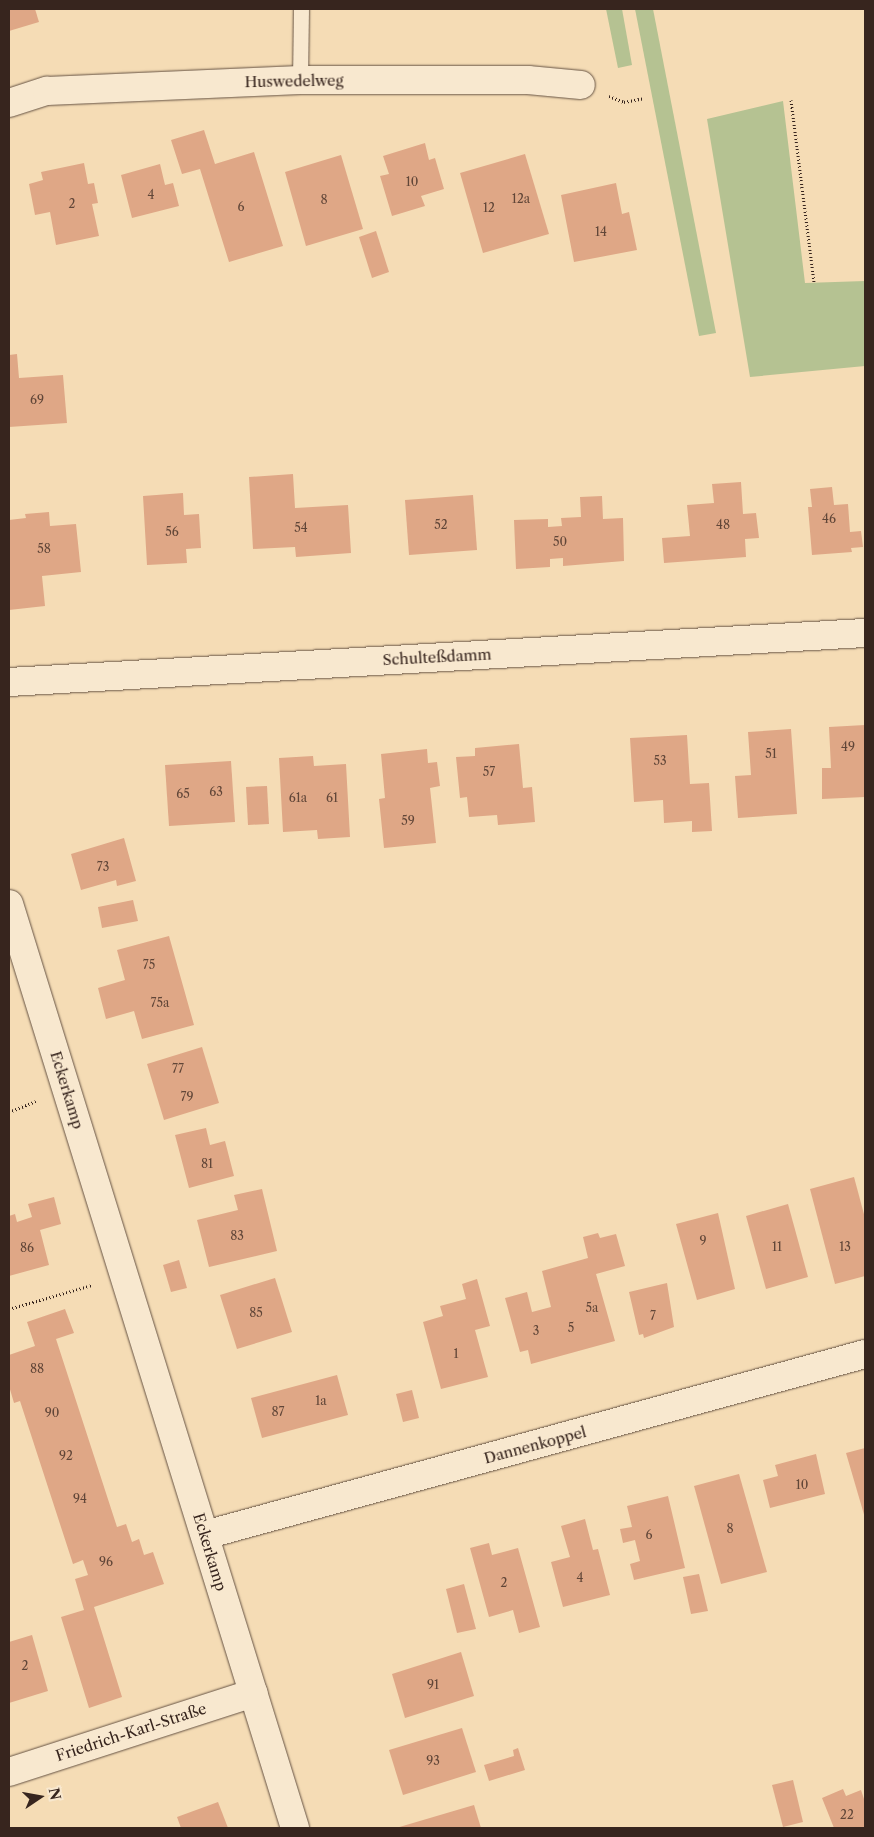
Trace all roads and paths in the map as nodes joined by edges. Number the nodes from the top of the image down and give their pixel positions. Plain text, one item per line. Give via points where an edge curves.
1 (301, 9) edge
2 (300, 80) junction
3 (581, 85) dead end
4 (791, 100) dead end
5 (9, 104) edge
6 (814, 283) dead end
7 (865, 633) edge
8 (9, 682) edge
9 (9, 904) edge
10 (124, 1275) junction
11 (9, 1309) edge
12 (865, 1354) edge
13 (205, 1535) junction
14 (254, 1693) junction
15 (9, 1772) edge
16 (295, 1828) edge

1 - 2 lane
2 - 3 street, Huswedelweg via 528,80
2 - 5 street, Huswedelweg via 47,92
4 - 6 path
7 - 8 street, Schulteßdamm
9 - 10 street, Eckerkamp
10 - 11 path
10 - 13 street, Eckerkamp
12 - 13 street, Dannenkoppel
13 - 14 street, Eckerkamp
14 - 15 street, Friedrich-Karl-Straße
14 - 16 street, Eckerkamp

